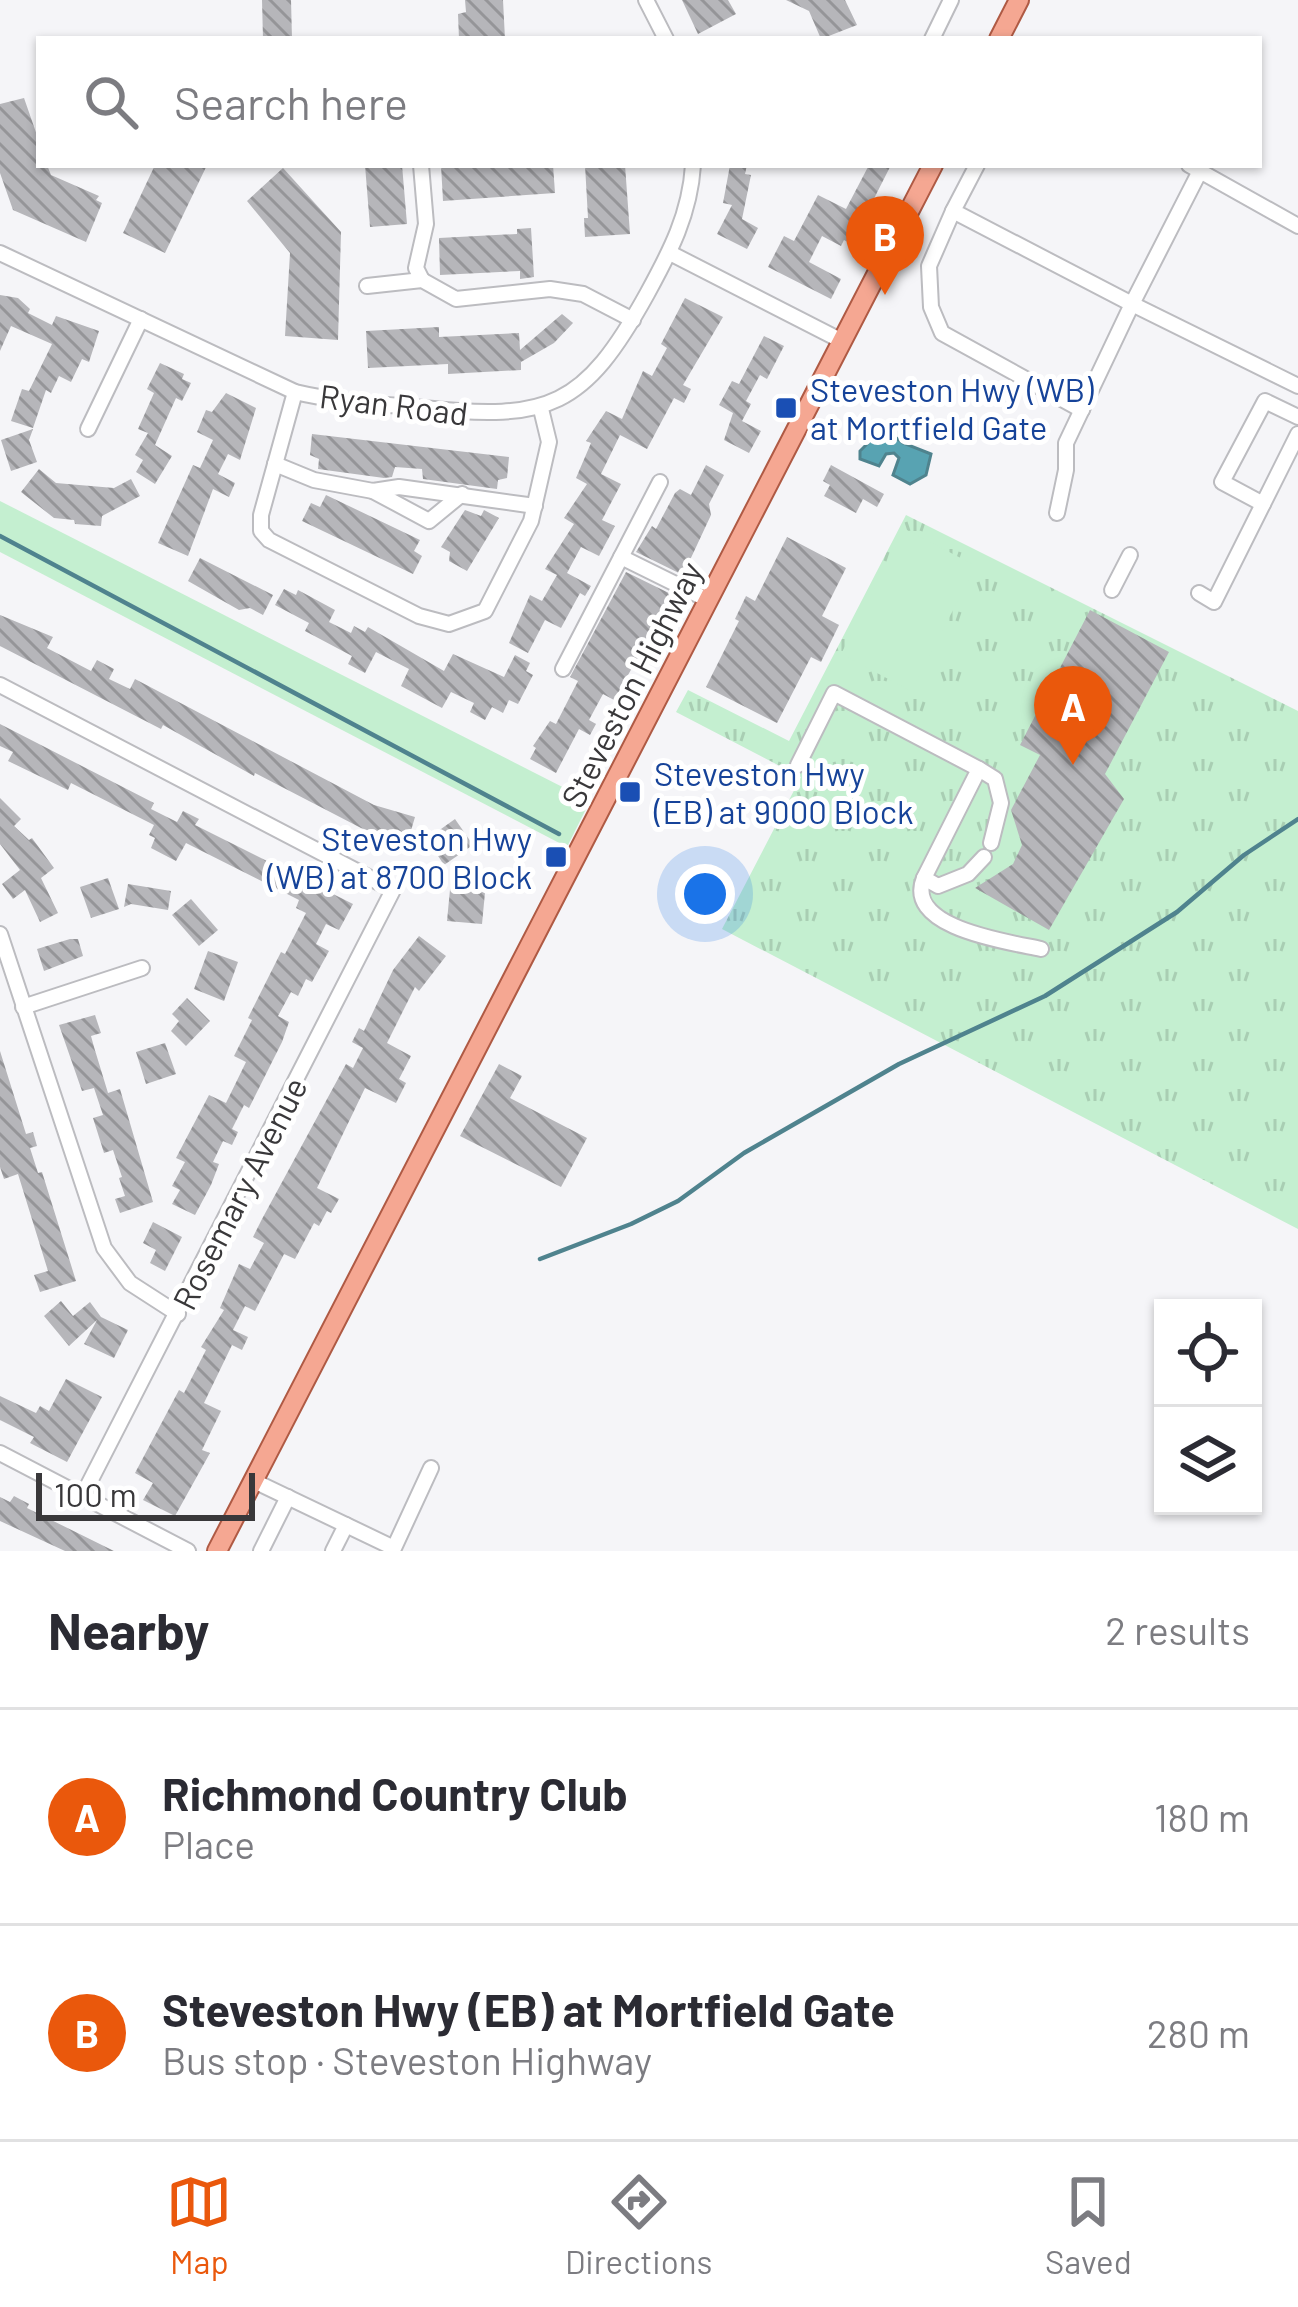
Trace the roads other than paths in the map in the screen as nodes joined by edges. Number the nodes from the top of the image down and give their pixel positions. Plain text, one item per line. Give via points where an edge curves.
1 (646, 0) edge
2 (951, 0) edge
3 (1019, 0) edge
4 (664, 36) edge
5 (933, 36) edge
6 (1001, 36) edge
7 (422, 168) edge
8 (693, 168) edge
9 (931, 168) edge
10 (975, 168) edge
11 (1194, 168) edge
12 (953, 211) junction
13 (1298, 226) edge
14 (0, 254) edge
15 (670, 254) junction
16 (422, 280) junction
17 (367, 286) dead end
18 (1132, 304) junction
19 (141, 319) junction
20 (632, 320) junction
21 (842, 341) junction
22 (1298, 386) edge
23 (295, 392) junction
24 (541, 409) junction
25 (1082, 410) junction
26 (1298, 417) edge
27 (88, 429) dead end
28 (1298, 434) edge
29 (275, 464) junction
30 (660, 482) dead end
31 (373, 491) junction
32 (462, 494) junction
33 (1263, 504) junction
34 (535, 506) junction
35 (1058, 513) dead end
36 (1130, 555) dead end
37 (621, 557) junction
38 (1112, 590) dead end
39 (1199, 593) dead end
40 (708, 601) junction
41 (563, 669) dead end
42 (0, 685) edge
43 (798, 765) dead end
44 (979, 769) junction
45 (924, 878) junction
46 (0, 934) edge
47 (1041, 949) dead end
48 (142, 968) dead end
49 (23, 1006) junction
50 (178, 1314) junction
51 (0, 1453) edge
52 (431, 1468) dead end
53 (254, 1481) junction
54 (83, 1495) junction
55 (288, 1497) junction
56 (346, 1525) junction
57 (393, 1549) edge
58 (188, 1551) edge
59 (217, 1551) edge
60 (261, 1551) edge
61 (334, 1551) edge

1 - 4 street
2 - 5 street
3 - 6 main road
7 - 16 street via 426,224 416,268
8 - 15 street
9 - 21 main road, Steveston Highway
10 - 12 street
11 - 13 street
11 - 18 street
12 - 18 street
12 - 25 street via 929,266 942,333
14 - 19 street, Ryan Road
15 - 20 street
15 - 21 street
16 - 17 street
16 - 20 street via 456,299 550,289 583,294
18 - 22 street
18 - 25 street
19 - 23 street, Ryan Road
19 - 27 street
20 - 24 street via 595,370
21 - 40 main road, Steveston Highway
23 - 24 street, Ryan Road via 485,415
23 - 29 street
24 - 34 street via 549,442
25 - 35 street via 1066,443
26 - 33 street via 1264,400 1222,482
28 - 33 street
29 - 31 street
29 - 34 street via 255,533 424,619 449,624 489,606
30 - 37 street
31 - 32 street
31 - 32 street via 429,520
32 - 34 street
33 - 39 street via 1214,602
36 - 38 street
37 - 40 street
37 - 41 street
40 - 53 main road, Steveston Highway
42 - 50 street, Rosemary Avenue via 394,890
43 - 44 street via 834,693
44 - 45 street
44 - 45 street via 995,779 1001,803 987,850 968,874 938,886
45 - 47 street via 922,903 934,915
46 - 49 street
48 - 49 street
49 - 50 street via 104,1248 130,1283
50 - 54 street, Rosemary Avenue
51 - 54 street
52 - 57 street
53 - 55 street
53 - 59 main road, Steveston Highway
54 - 58 street
55 - 56 street
55 - 60 street
56 - 57 street
56 - 61 street

